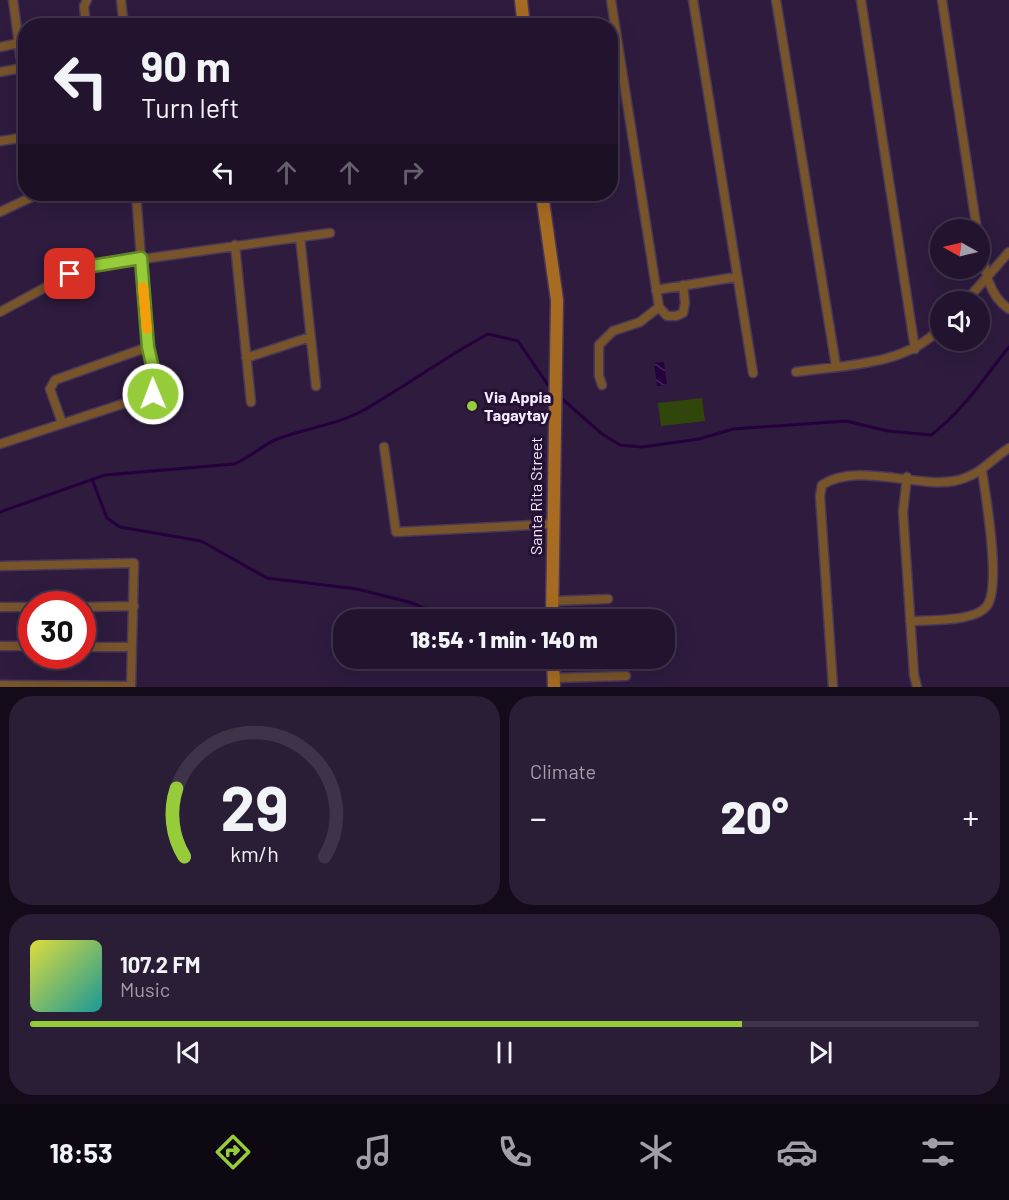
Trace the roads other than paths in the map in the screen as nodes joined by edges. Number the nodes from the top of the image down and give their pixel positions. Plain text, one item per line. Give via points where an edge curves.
1 (13, 0) edge
2 (87, 0) edge
3 (121, 0) edge
4 (521, 0) edge
5 (611, 0) edge
6 (693, 0) edge
7 (776, 0) edge
8 (861, 0) edge
9 (942, 0) edge
10 (85, 18) edge
11 (123, 18) edge
12 (523, 18) edge
13 (614, 18) edge
14 (18, 36) edge
15 (18, 43) edge
16 (618, 45) edge
17 (0, 47) edge
18 (18, 69) edge
19 (0, 72) edge
20 (18, 138) edge
21 (0, 141) edge
22 (23, 201) edge
23 (137, 201) edge
24 (543, 201) edge
25 (0, 212) edge
26 (975, 219) edge
27 (330, 233) dead end
28 (300, 237) junction
29 (235, 245) junction
30 (1009, 252) edge
31 (141, 258) junction
32 (990, 273) edge
33 (736, 277) junction
34 (985, 279) edge
35 (987, 279) edge
36 (684, 285) junction
37 (656, 290) junction
38 (975, 291) edge
39 (659, 307) junction
40 (1009, 309) edge
41 (0, 312) edge
42 (930, 336) edge
43 (310, 337) junction
44 (148, 347) junction
45 (915, 349) junction
46 (246, 358) junction
47 (836, 366) junction
48 (796, 372) dead end
49 (753, 373) dead end
50 (602, 385) dead end
51 (316, 386) dead end
52 (250, 402) dead end
53 (63, 423) junction
54 (0, 444) edge
55 (384, 447) dead end
56 (1009, 448) edge
57 (982, 471) junction
58 (907, 477) junction
59 (552, 524) junction
60 (0, 566) edge
61 (608, 599) dead end
62 (552, 601) junction
63 (134, 606) junction
64 (0, 607) edge
65 (18, 607) edge
66 (96, 607) edge
67 (552, 609) edge
68 (910, 621) junction
69 (0, 646) edge
70 (18, 646) edge
71 (96, 647) edge
72 (132, 647) junction
73 (626, 676) dead end
74 (554, 683) edge
75 (0, 685) edge
76 (131, 687) edge
77 (833, 687) edge
78 (917, 687) edge

1 - 14 street
2 - 10 street
3 - 11 street
4 - 12 street
5 - 13 street
6 - 33 street
7 - 47 street
8 - 45 street
9 - 26 street
15 - 17 street
16 - 37 street
18 - 19 street
20 - 21 street
22 - 25 street
23 - 31 street
24 - 59 street, Santa Rita Street via 557,300
27 - 28 street
28 - 29 street
28 - 43 street
29 - 31 street
29 - 46 street
30 - 32 street
31 - 41 street via 81,270
31 - 44 street
33 - 36 street
33 - 49 street
34 - 38 street
35 - 40 street
36 - 37 street
36 - 39 street via 683,312 667,316
37 - 39 street
39 - 50 street via 640,322 612,331 598,345
42 - 45 street
43 - 46 street
43 - 51 street
44 - 53 street via 157,386 153,394
44 - 53 street via 55,380 50,389
45 - 47 street via 893,357
46 - 52 street
47 - 48 street
53 - 54 street
55 - 59 street via 396,532
56 - 57 street
57 - 58 street via 940,483
57 - 68 street via 991,537 991,597 976,614
58 - 68 street via 903,512
58 - 77 street via 866,475 822,485
59 - 62 street, Santa Rita Street
60 - 63 street via 134,563
61 - 62 street
62 - 67 street, Santa Rita Street
63 - 66 street
63 - 72 street
64 - 65 street
68 - 78 street
69 - 70 street
71 - 72 street
72 - 76 street
73 - 74 street
75 - 76 street

